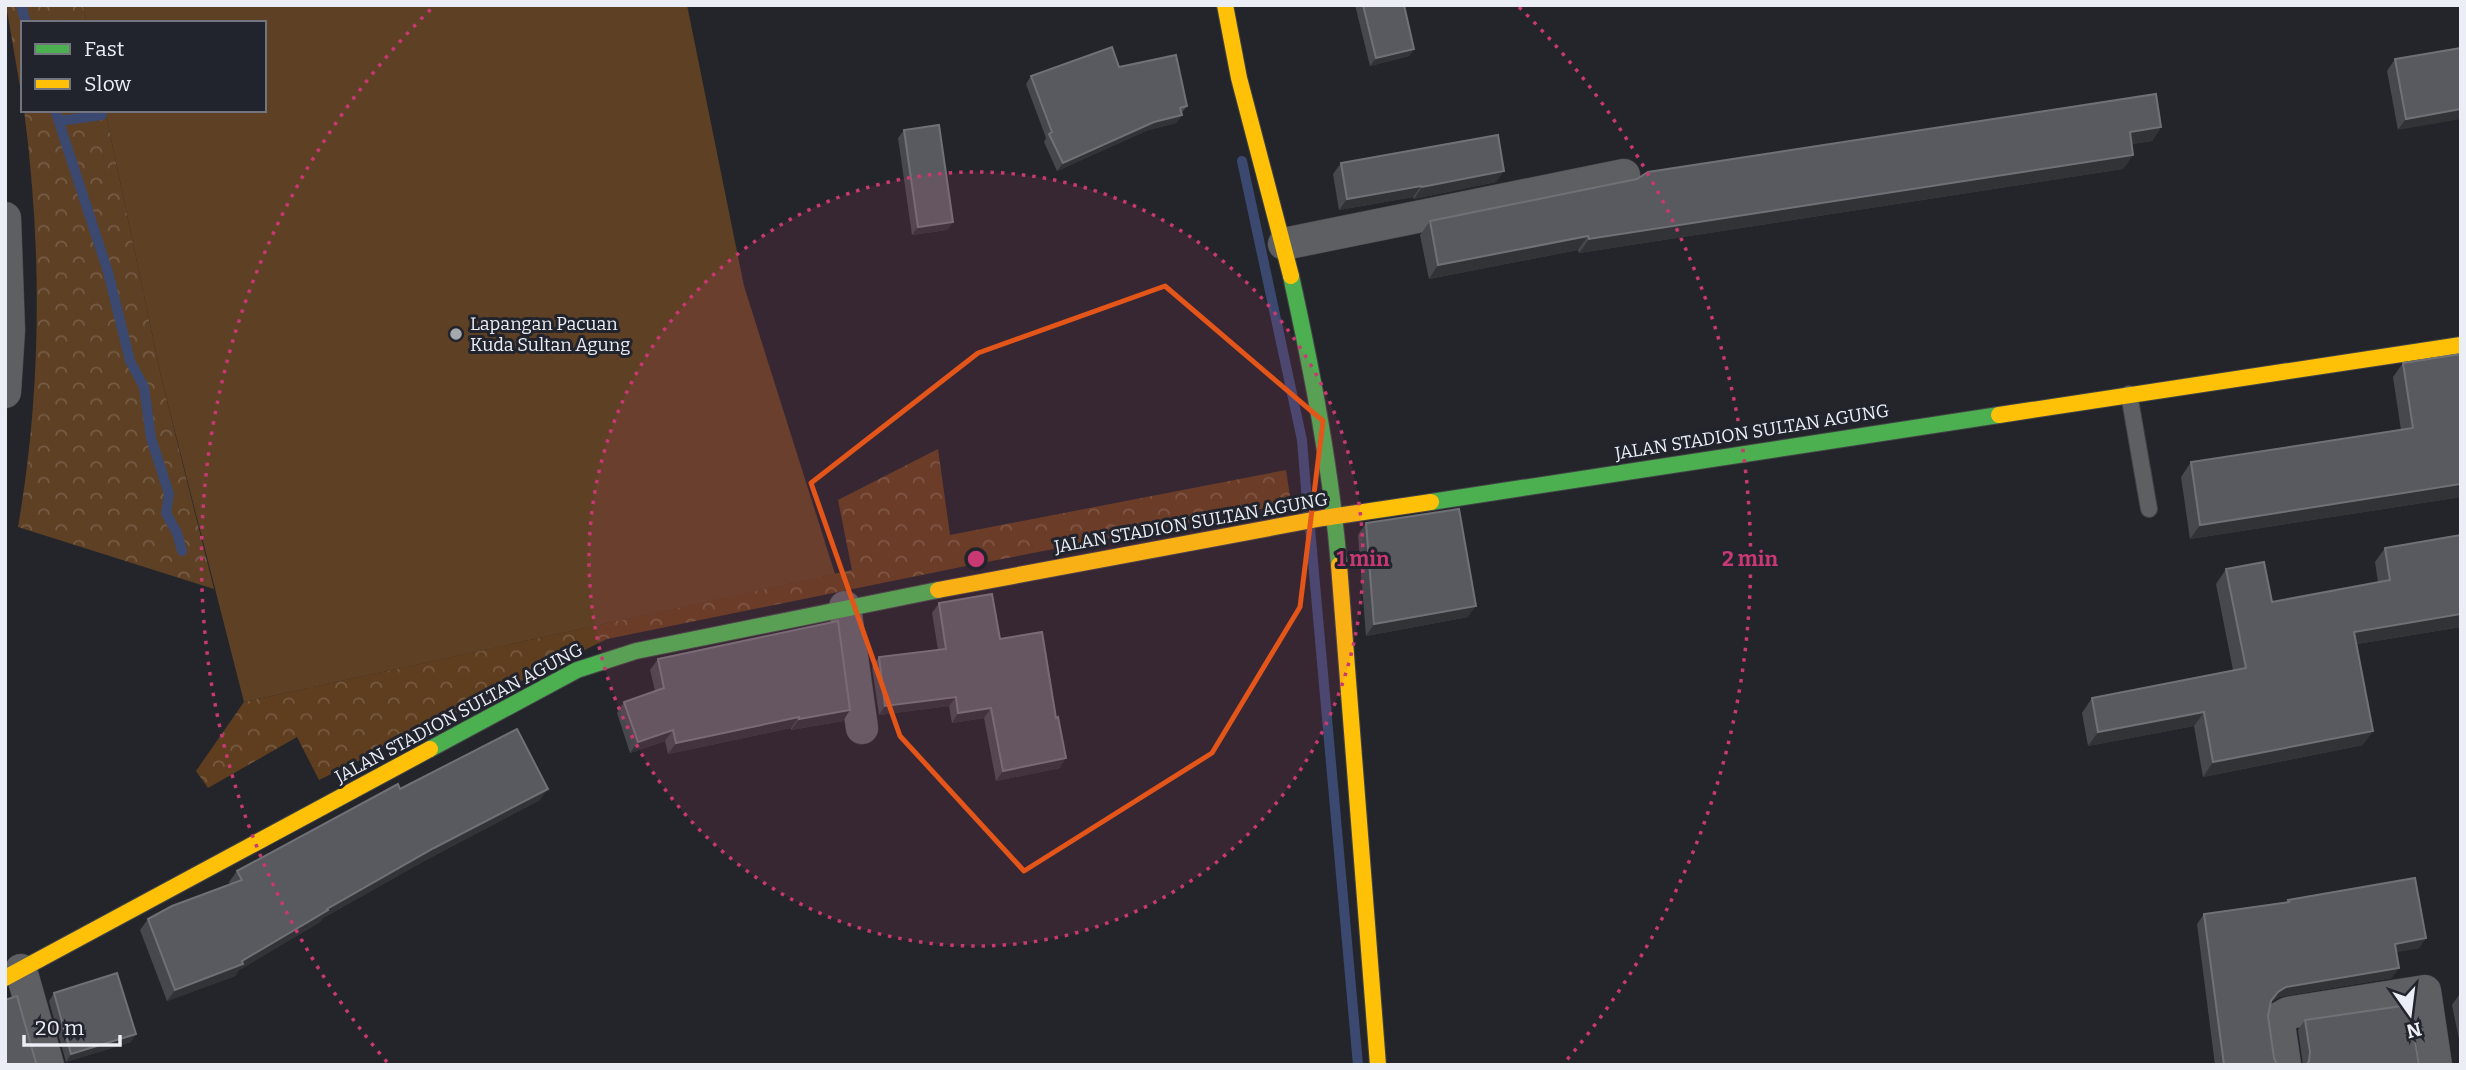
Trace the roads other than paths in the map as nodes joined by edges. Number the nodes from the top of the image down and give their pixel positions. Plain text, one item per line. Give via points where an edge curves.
1 (1225, 5) edge
2 (1624, 175) dead end
3 (5, 218) edge
4 (1284, 244) junction
5 (2461, 345) edge
6 (5, 392) edge
7 (2129, 394) junction
8 (2149, 509) dead end
9 (1329, 517) junction
10 (845, 607) junction
11 (862, 728) dead end
12 (10, 975) edge
13 (48, 1065) edge
14 (1378, 1065) edge
15 (2285, 1065) edge
16 (2436, 1065) edge

1 - 4 main road via 1239,78
2 - 4 street
3 - 6 street via 9,330
4 - 9 main road via 1311,365
5 - 7 main road, JALAN STADION SULTAN AGUNG
7 - 8 lane
7 - 9 main road, JALAN STADION SULTAN AGUNG
9 - 10 main road, JALAN STADION SULTAN AGUNG
9 - 14 main road
10 - 11 street
10 - 12 main road, JALAN STADION SULTAN AGUNG via 636,651 577,670
12 - 13 street
15 - 16 street via 2279,1024 2288,1013 2424,991

